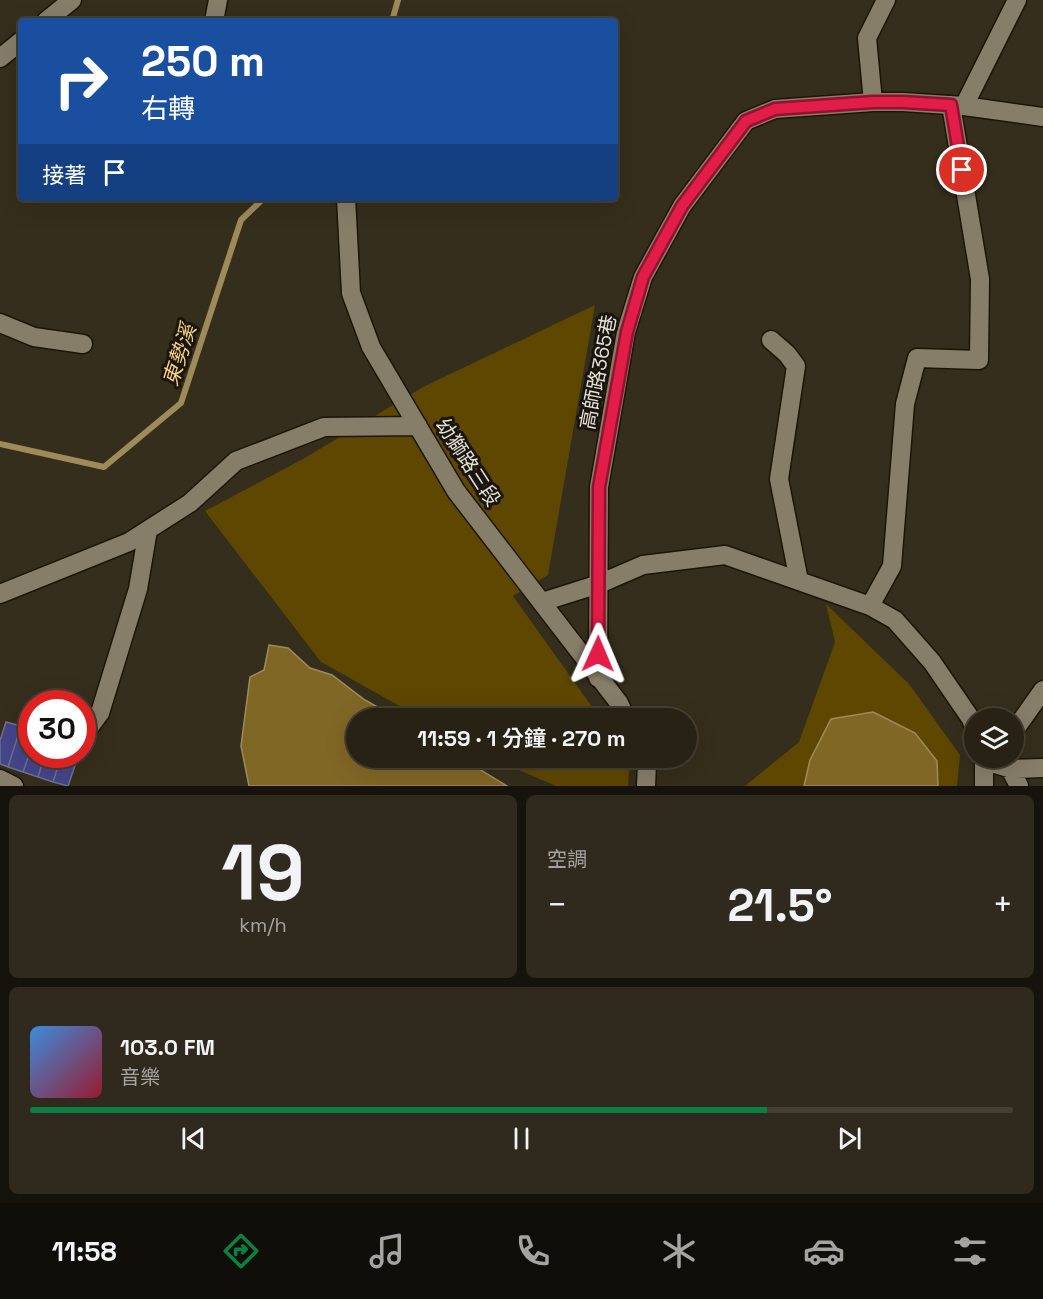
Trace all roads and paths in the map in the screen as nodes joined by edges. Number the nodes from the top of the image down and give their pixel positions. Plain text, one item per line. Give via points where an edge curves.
1 (72, 0) edge
2 (218, 0) edge
3 (886, 0) edge
4 (1017, 0) edge
5 (50, 18) edge
6 (214, 18) edge
7 (18, 43) edge
8 (0, 58) edge
9 (873, 102) junction
10 (958, 105) junction
11 (1043, 117) edge
12 (346, 201) edge
13 (0, 323) edge
14 (771, 340) dead end
15 (83, 344) dead end
16 (418, 426) junction
17 (148, 530) junction
18 (799, 581) junction
19 (599, 584) junction
20 (0, 594) edge
21 (542, 602) junction
22 (870, 606) junction
23 (598, 678) junction
24 (1043, 690) edge
25 (621, 708) edge
26 (964, 709) edge
27 (1024, 717) edge
28 (96, 719) edge
29 (1024, 767) edge
30 (647, 768) edge
31 (999, 768) edge
32 (1043, 768) edge
33 (0, 779) edge
34 (14, 786) edge
35 (646, 786) edge
36 (984, 786) edge

1 - 5 street
2 - 6 street
3 - 9 street via 867,38
4 - 10 street
7 - 8 street
9 - 10 street, 高師路365巷
9 - 19 street, 高師路365巷 via 775,109 746,121 682,206 643,277 627,332 599,487
10 - 11 street, 高師路365巷
10 - 22 street via 980,279 979,360 917,358 905,404 892,566
12 - 16 street, 幼獅路三段 via 351,293 371,347
13 - 15 street via 34,337
14 - 18 street via 796,366 779,479
16 - 17 street via 324,427 237,461 190,503
16 - 21 street, 幼獅路三段 via 456,491
17 - 20 street via 129,542
17 - 28 street via 138,589
18 - 19 street via 725,555 643,565
18 - 22 street
19 - 21 street
19 - 23 street, 高師路365巷
21 - 23 street, 幼獅路三段
22 - 26 street via 895,620 932,662
23 - 25 street, 幼獅路三段
24 - 27 street
29 - 32 street
30 - 35 street
31 - 36 street
33 - 34 street

